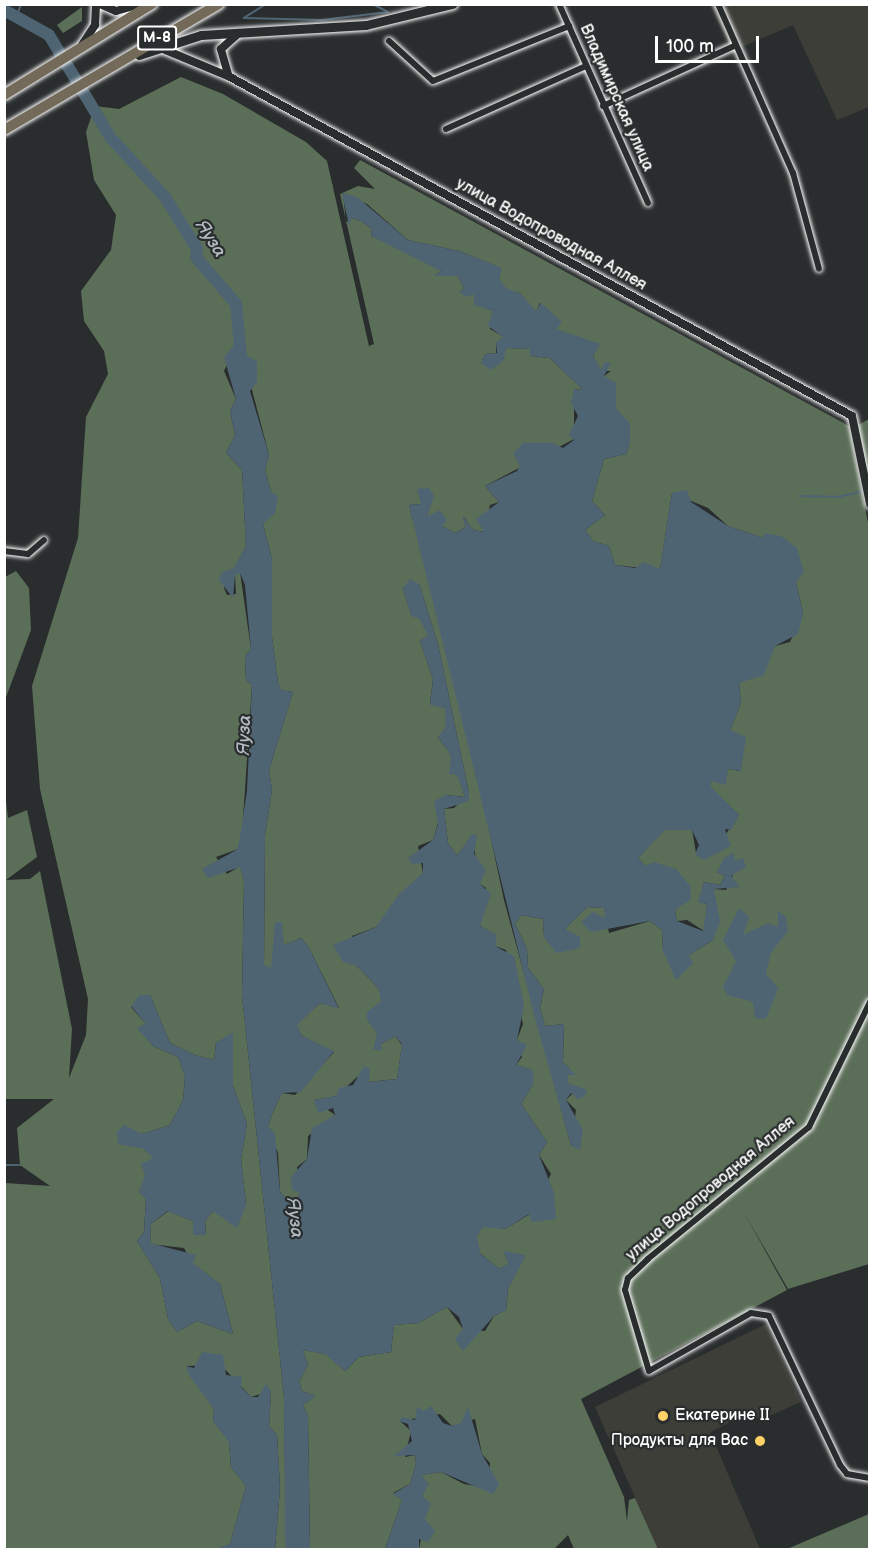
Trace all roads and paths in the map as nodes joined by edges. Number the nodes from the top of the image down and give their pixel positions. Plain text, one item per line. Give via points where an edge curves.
1 (98, 4) edge
2 (140, 4) edge
3 (152, 4) edge
4 (219, 4) edge
5 (452, 4) edge
6 (559, 4) edge
7 (718, 4) edge
8 (569, 26) junction
9 (240, 32) junction
10 (389, 41) dead end
11 (736, 45) junction
12 (80, 47) junction
13 (153, 49) junction
14 (584, 67) junction
15 (96, 74) junction
16 (230, 77) junction
17 (4, 95) edge
18 (603, 106) junction
19 (446, 129) dead end
20 (4, 130) edge
21 (648, 203) dead end
22 (819, 269) dead end
23 (869, 502) edge
24 (44, 540) dead end
25 (4, 551) edge
26 (870, 1002) edge
27 (870, 1478) edge

1 - 2 street via 116,11
1 - 12 street via 94,25
3 - 12 highway, М-8
4 - 15 highway, М-8
5 - 9 main road via 366,25
6 - 8 street, Владимирская улица
7 - 11 street
8 - 10 street via 433,81
8 - 14 street, Владимирская улица
9 - 13 main road via 184,38
9 - 16 street via 220,49 220,63
11 - 18 street
11 - 22 street via 794,173
12 - 17 highway, М-8
13 - 15 main road
13 - 16 street, улица Водопроводная Аллея via 177,51
14 - 18 street, Владимирская улица
14 - 19 street
15 - 20 highway, М-8
16 - 23 street, улица Водопроводная Аллея via 852,416
18 - 21 street, Владимирская улица
24 - 25 street via 28,554
26 - 27 street, улица Водопроводная Аллея via 809,1127 628,1278 627,1301 649,1371 751,1313 769,1316 843,1470

